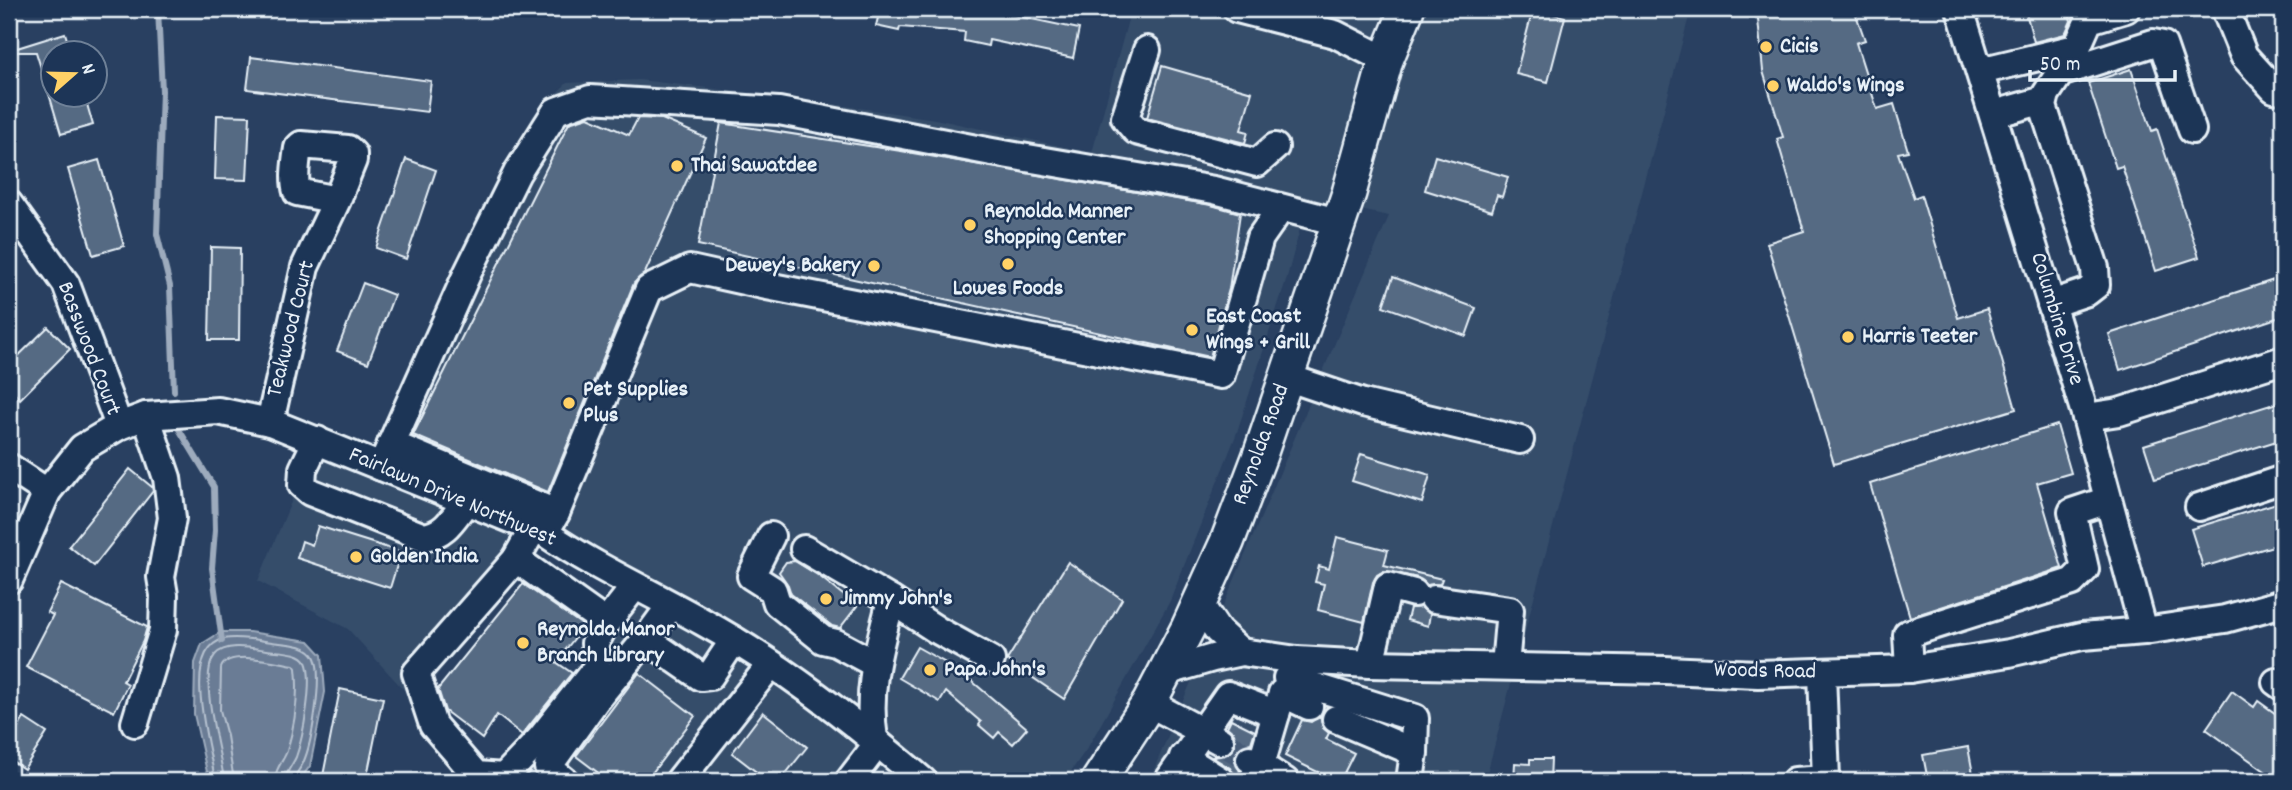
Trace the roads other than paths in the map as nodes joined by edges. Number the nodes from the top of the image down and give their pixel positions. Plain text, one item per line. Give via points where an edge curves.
1 (1237, 9) edge
2 (1407, 9) edge
3 (1960, 9) edge
4 (2126, 9) edge
5 (2225, 9) edge
6 (1147, 50) dead end
7 (1386, 60) junction
8 (1980, 71) junction
9 (2283, 90) edge
10 (2044, 100) junction
11 (1994, 114) junction
12 (2192, 130) dead end
13 (1266, 155) dead end
14 (337, 200) dead end
15 (9, 204) edge
16 (1281, 208) junction
17 (1338, 222) junction
18 (2052, 304) junction
19 (2283, 360) edge
20 (1286, 377) junction
21 (2086, 417) junction
22 (130, 422) junction
23 (270, 422) junction
24 (317, 440) junction
25 (1520, 440) dead end
26 (386, 456) junction
27 (9, 467) edge
28 (2283, 479) edge
29 (47, 492) junction
30 (2108, 500) junction
31 (466, 502) junction
32 (2199, 507) dead end
33 (544, 525) junction
34 (771, 536) dead end
35 (804, 549) dead end
36 (516, 559) junction
37 (9, 580) edge
38 (635, 586) junction
39 (891, 600) junction
40 (1199, 603) junction
41 (2283, 603) edge
42 (671, 605) junction
43 (606, 623) junction
44 (2144, 631) junction
45 (646, 639) junction
46 (734, 640) junction
47 (1241, 652) junction
48 (991, 660) dead end
49 (771, 664) junction
50 (875, 664) junction
51 (1370, 664) junction
52 (1505, 666) junction
53 (1909, 669) junction
54 (1165, 672) junction
55 (1822, 673) junction
56 (1284, 686) junction
57 (1149, 703) junction
58 (1309, 706) dead end
59 (1336, 719) dead end
60 (135, 723) dead end
61 (1211, 737) junction
62 (876, 741) junction
63 (1414, 752) junction
64 (1183, 757) junction
65 (1254, 768) edge
66 (1108, 778) edge
67 (917, 779) edge
68 (565, 781) edge
69 (679, 781) edge
70 (849, 781) edge
71 (1168, 781) edge
72 (1221, 781) edge
73 (1285, 781) edge
74 (1410, 781) edge
75 (1795, 781) edge

1 - 7 street via 1335,34
2 - 7 main road, Reynolda Road
3 - 8 street, Columbine Drive
4 - 8 street via 2089,20 2072,49
5 - 9 street via 2244,56 2274,89
6 - 13 street via 1125,118 1136,131
7 - 17 main road, Reynolda Road
8 - 11 street, Columbine Drive
10 - 11 street
10 - 12 street via 2060,73 2153,43 2164,45
10 - 18 street via 2095,268 2096,285
11 - 18 street, Columbine Drive
14 - 23 street, Teakwood Court via 305,267
15 - 22 street, Basswood Court via 66,284
16 - 17 street
16 - 26 street via 1214,190 779,111 590,99 556,111 517,173
16 - 33 street via 1260,238 1220,376 690,269 649,289
17 - 20 main road, Reynolda Road
18 - 21 street, Columbine Drive
19 - 21 street via 2119,412
20 - 25 street via 1363,403
20 - 40 main road, Reynolda Road via 1227,542
21 - 30 street, Columbine Drive
22 - 23 street, Fairlawn Drive Northwest via 218,411
22 - 29 street via 82,448
22 - 60 street, Basswood Court via 167,478 172,518 161,577 163,629
23 - 24 street, Fairlawn Drive Northwest
24 - 26 street, Fairlawn Drive Northwest
24 - 31 street via 303,469 302,485 310,492 424,537 446,527
26 - 31 street, Fairlawn Drive Northwest
26 - 33 street
27 - 29 street
28 - 32 street
29 - 37 street
30 - 44 street, Columbine Drive
30 - 53 street via 2072,512 2085,569 2072,582 1907,634
31 - 33 street, Fairlawn Drive Northwest
33 - 36 street
33 - 38 street, Fairlawn Drive Northwest via 576,554
34 - 50 street via 762,583 778,603 823,640
35 - 39 street
36 - 43 street
36 - 43 street via 416,673 433,725 476,775 504,777 540,739 597,667 595,643
38 - 42 street, Fairlawn Drive Northwest
38 - 43 street
39 - 48 street
39 - 50 street
40 - 47 street via 1218,631
40 - 54 main road, Reynolda Road
41 - 44 street, Woods Road via 2225,619
42 - 45 street
42 - 46 street, Fairlawn Drive Northwest
44 - 53 street, Woods Road via 2082,636
45 - 46 street via 701,677 710,676
45 - 68 street via 548,767
46 - 49 street, Fairlawn Drive Northwest
47 - 54 street, Woods Road
47 - 56 street, Woods Road
49 - 62 street, Fairlawn Drive Northwest
49 - 69 street
50 - 62 street via 870,712
51 - 52 street, Woods Road
51 - 52 street via 1388,586 1510,610
51 - 56 street, Woods Road
52 - 55 street, Woods Road
53 - 55 street, Woods Road
54 - 57 main road, Reynolda Road
55 - 75 street via 1826,779
56 - 58 street
56 - 61 street via 1228,695
56 - 63 street via 1415,718
56 - 65 street
57 - 61 street
57 - 66 main road, Reynolda Road
59 - 63 street
61 - 64 street
62 - 67 street, Fairlawn Drive Northwest
62 - 70 street
63 - 74 street
64 - 71 street
64 - 72 street
65 - 73 street

